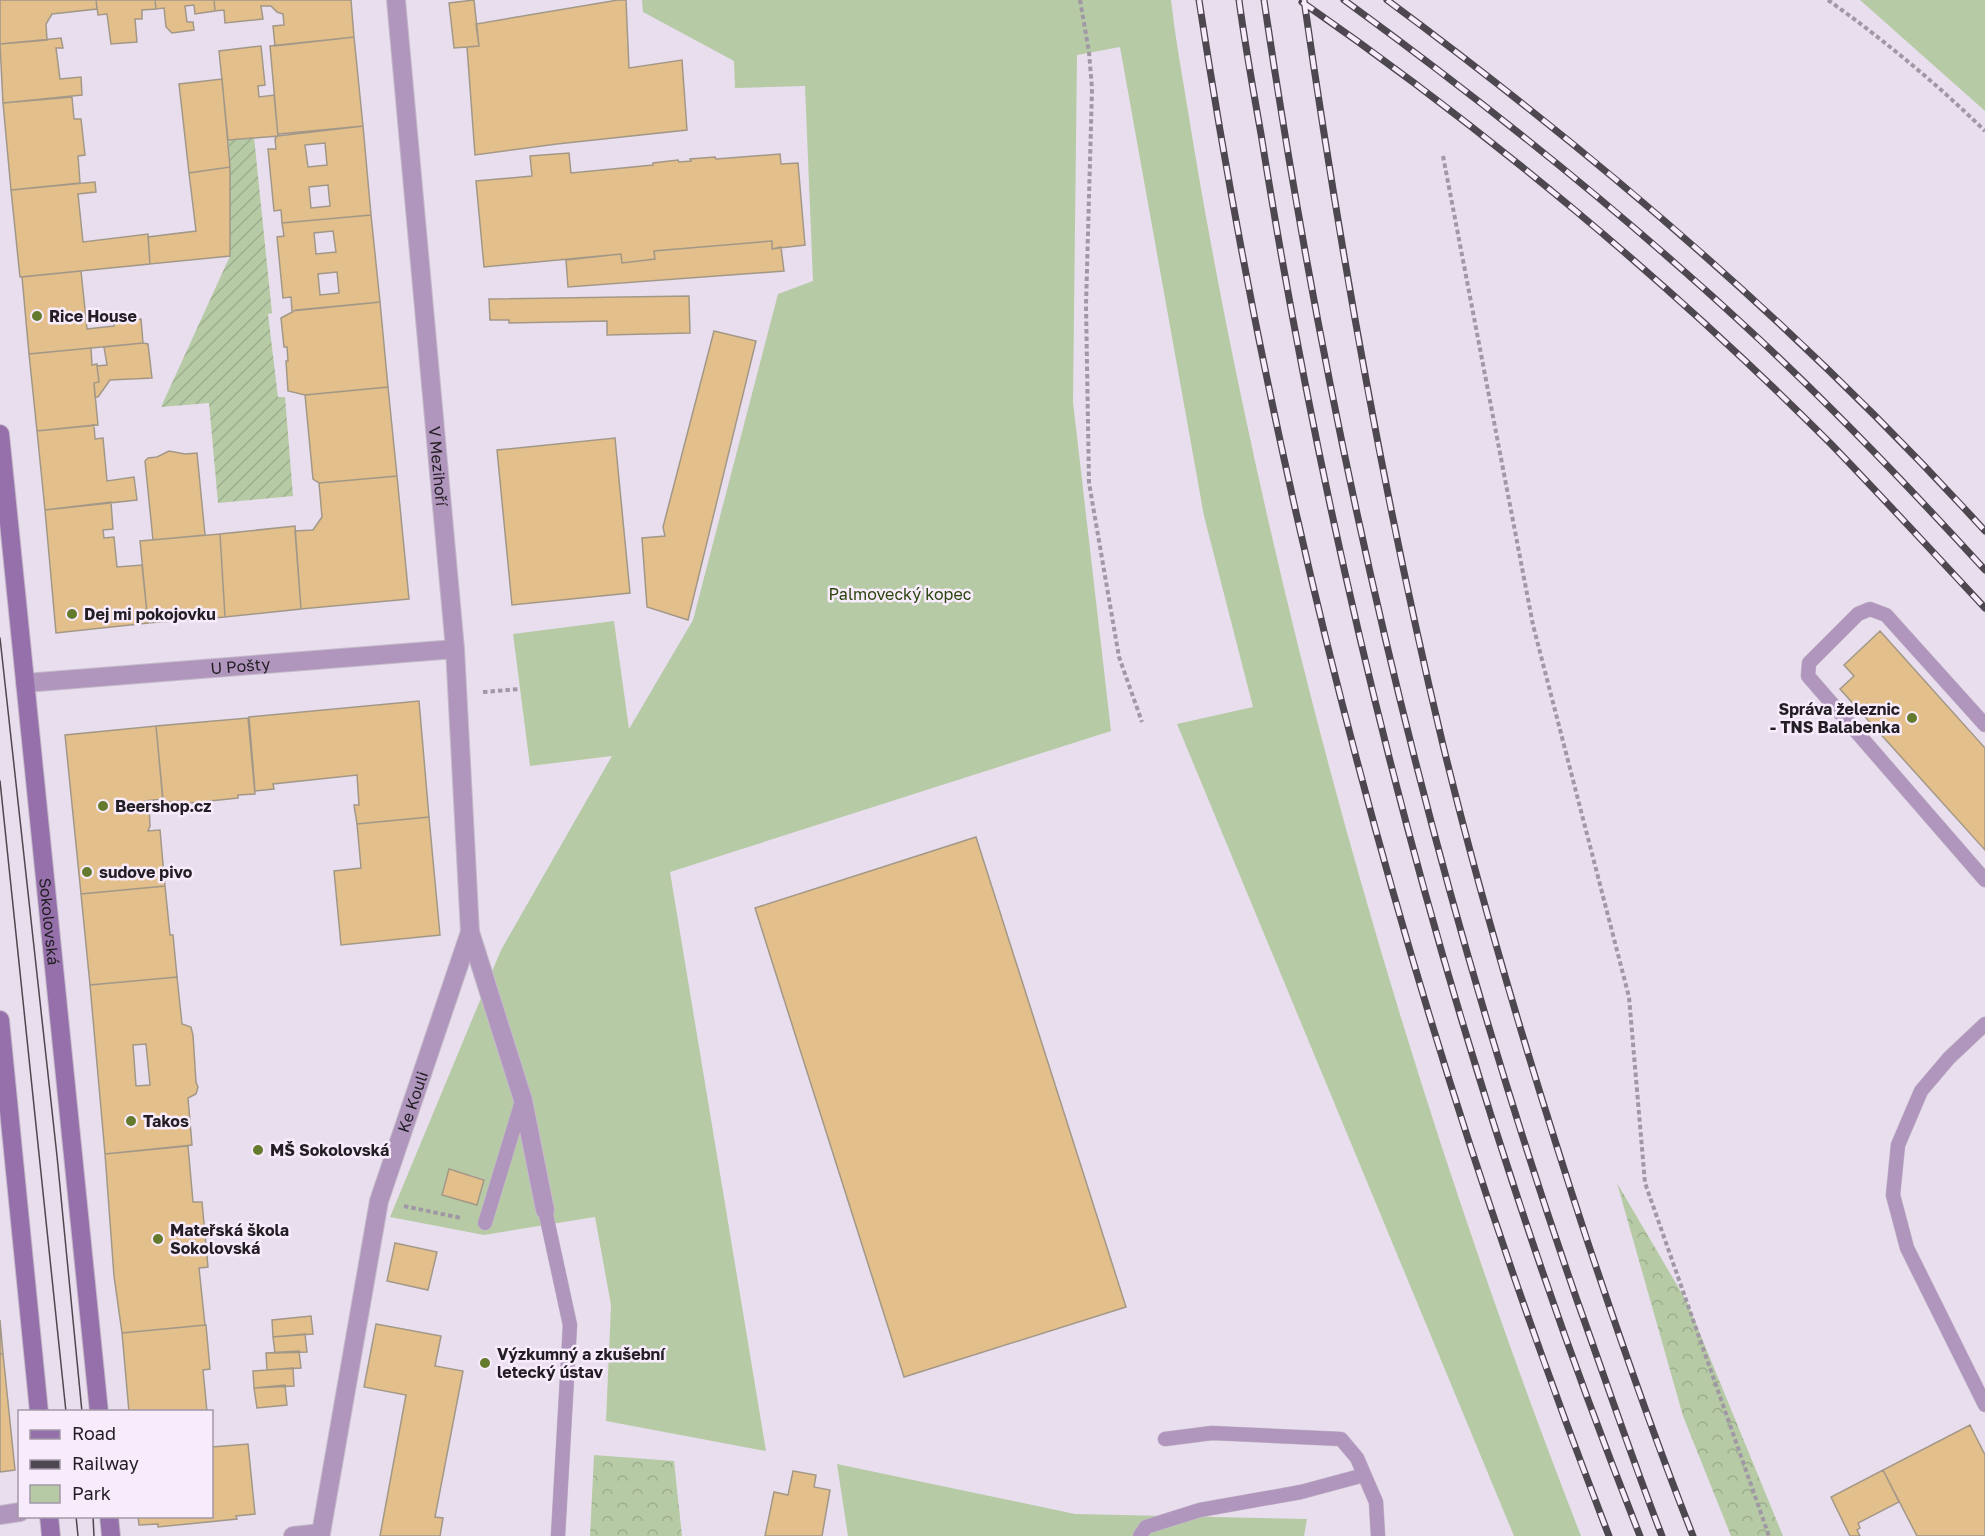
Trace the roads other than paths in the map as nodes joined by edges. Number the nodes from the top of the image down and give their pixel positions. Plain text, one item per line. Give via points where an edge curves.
1 (396, 0) edge
2 (0, 434) edge
3 (455, 649) junction
4 (25, 683) junction
5 (1985, 725) edge
6 (1985, 880) edge
7 (470, 932) junction
8 (0, 1020) edge
9 (1985, 1024) edge
10 (523, 1100) junction
11 (545, 1210) joint
12 (485, 1223) dead end
13 (1985, 1405) edge
14 (39, 1410) edge
15 (99, 1410) edge
16 (1165, 1439) dead end
17 (1364, 1474) junction
18 (18, 1512) edge
19 (0, 1515) edge
20 (49, 1518) edge
21 (109, 1518) edge
22 (51, 1536) edge
23 (111, 1536) edge
24 (292, 1536) edge
25 (558, 1536) edge
26 (1140, 1536) edge
27 (1378, 1536) edge

1 - 3 street, V Mezihoří
2 - 4 main road, Sokolovská
3 - 4 street, U Pošty
3 - 7 street, V Mezihoří
4 - 15 main road, Sokolovská
5 - 6 lane via 1886,615 1870,609 1858,614 1809,663 1808,676
7 - 10 street
7 - 24 street, Ke Kouli via 379,1201 321,1533
8 - 14 main road
9 - 13 lane via 1922,1091 1898,1145 1893,1195 1906,1248
10 - 11 street
10 - 12 lane
11 - 25 lane via 570,1325
16 - 17 lane via 1212,1433 1341,1439
17 - 26 lane via 1300,1492 1200,1510 1146,1527
17 - 27 lane via 1376,1502
18 - 19 street
20 - 22 main road
21 - 23 main road

